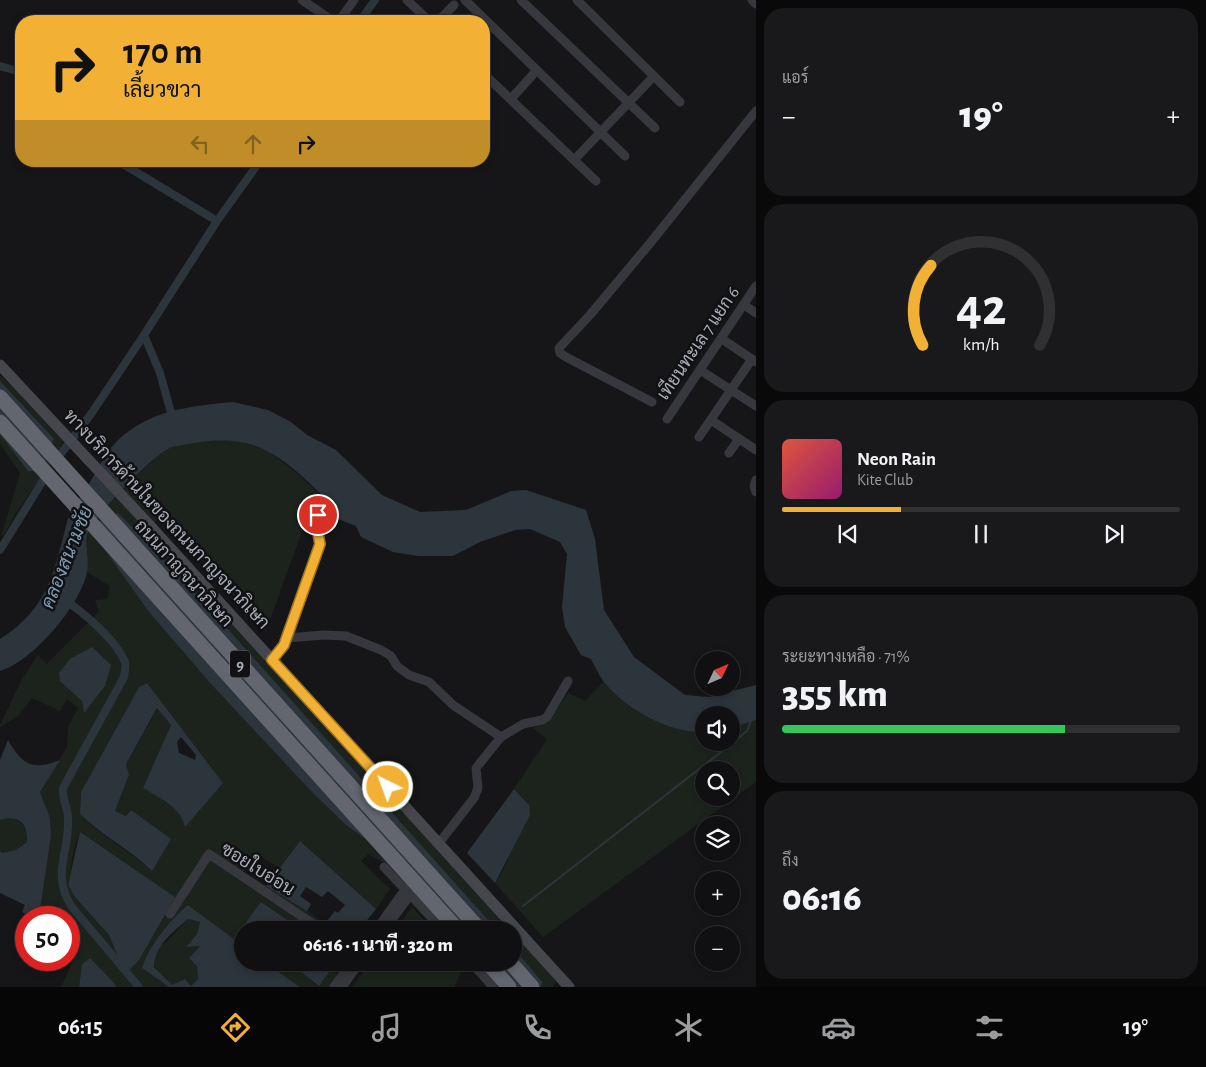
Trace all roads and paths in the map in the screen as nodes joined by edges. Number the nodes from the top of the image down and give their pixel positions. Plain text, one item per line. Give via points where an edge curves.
1 (302, 0) edge
2 (354, 0) edge
3 (407, 0) edge
4 (466, 0) edge
5 (521, 0) edge
6 (577, 0) edge
7 (752, 0) edge
8 (451, 2) edge
9 (756, 4) edge
10 (324, 15) edge
11 (343, 15) edge
12 (423, 15) edge
13 (442, 15) edge
14 (481, 15) edge
15 (490, 24) edge
16 (537, 70) junction
17 (654, 76) junction
18 (490, 80) edge
19 (511, 99) junction
20 (629, 102) junction
21 (680, 102) dead end
22 (756, 111) edge
23 (655, 128) dead end
24 (601, 132) junction
25 (625, 156) dead end
26 (574, 160) junction
27 (596, 181) dead end
28 (756, 286) edge
29 (744, 305) junction
30 (756, 313) edge
31 (722, 339) junction
32 (0, 358) edge
33 (754, 360) edge
34 (0, 365) edge
35 (0, 369) edge
36 (700, 370) junction
37 (732, 390) junction
38 (26, 393) junction
39 (0, 397) edge
40 (652, 402) dead end
41 (756, 406) edge
42 (667, 419) dead end
43 (711, 420) junction
44 (0, 422) edge
45 (699, 438) dead end
46 (739, 438) junction
47 (756, 450) edge
48 (729, 453) dead end
49 (756, 480) edge
50 (756, 492) edge
51 (318, 515) dead end
52 (286, 638) junction
53 (272, 660) junction
54 (568, 680) dead end
55 (501, 736) junction
56 (439, 843) junction
57 (384, 867) dead end
58 (408, 891) junction
59 (170, 914) dead end
60 (309, 921) edge
61 (383, 921) edge
62 (390, 921) edge
63 (435, 921) edge
64 (450, 921) edge
65 (472, 921) edge
66 (346, 971) edge
67 (354, 971) edge
68 (479, 971) edge
69 (495, 971) edge
70 (518, 971) edge
71 (563, 985) edge
72 (334, 987) edge
73 (342, 987) edge
74 (493, 987) edge
75 (509, 987) edge
76 (532, 987) edge

1 - 10 street
2 - 11 street
3 - 12 street
4 - 8 street via 460,5
4 - 14 street
5 - 20 street
6 - 17 street
7 - 9 street
8 - 13 street
15 - 16 street
16 - 19 street
16 - 24 street
17 - 20 street
17 - 21 street
18 - 19 street
19 - 26 street
20 - 23 street
20 - 24 street
22 - 40 street via 651,242 559,348 566,357
24 - 25 street
24 - 26 street
26 - 27 street
28 - 29 street, เทียนทะเล 7 แยก 6
29 - 30 street
29 - 31 street, เทียนทะเล 7 แยก 6
31 - 33 street
31 - 36 street, เทียนทะเล 7 แยก 6
32 - 38 main road
33 - 37 street
34 - 38 main road, ทางบริการด้านในของถนนกาญจนาภิเษก
35 - 38 main road
36 - 37 street
36 - 42 street, เทียนทะเล 7 แยก 6
37 - 41 street
37 - 43 street
38 - 53 main road, ทางบริการด้านในของถนนกาญจนาภิเษก
39 - 65 highway, ถนนกาญจนาภิเษก / 9
43 - 45 street
43 - 46 street
44 - 64 highway, ถนนกาญจนาภิเษก / 9
46 - 47 street
46 - 48 street
49 - 50 street
51 - 52 street via 320,544
52 - 53 street
52 - 55 street via 346,636 381,650 409,675 429,682 453,705
53 - 56 main road, ทางบริการด้านในของถนนกาญจนาภิเษก
54 - 55 street via 548,717 522,724
55 - 56 street via 476,768 478,788 474,798
56 - 71 main road, ทางบริการด้านในของถนนกาญจนาภิเษก
57 - 58 street
58 - 61 street
58 - 62 street
58 - 63 street
59 - 60 street, ซอยใบอ่อน via 209,854
66 - 72 street
67 - 73 street
68 - 74 street
69 - 75 highway
70 - 76 highway

